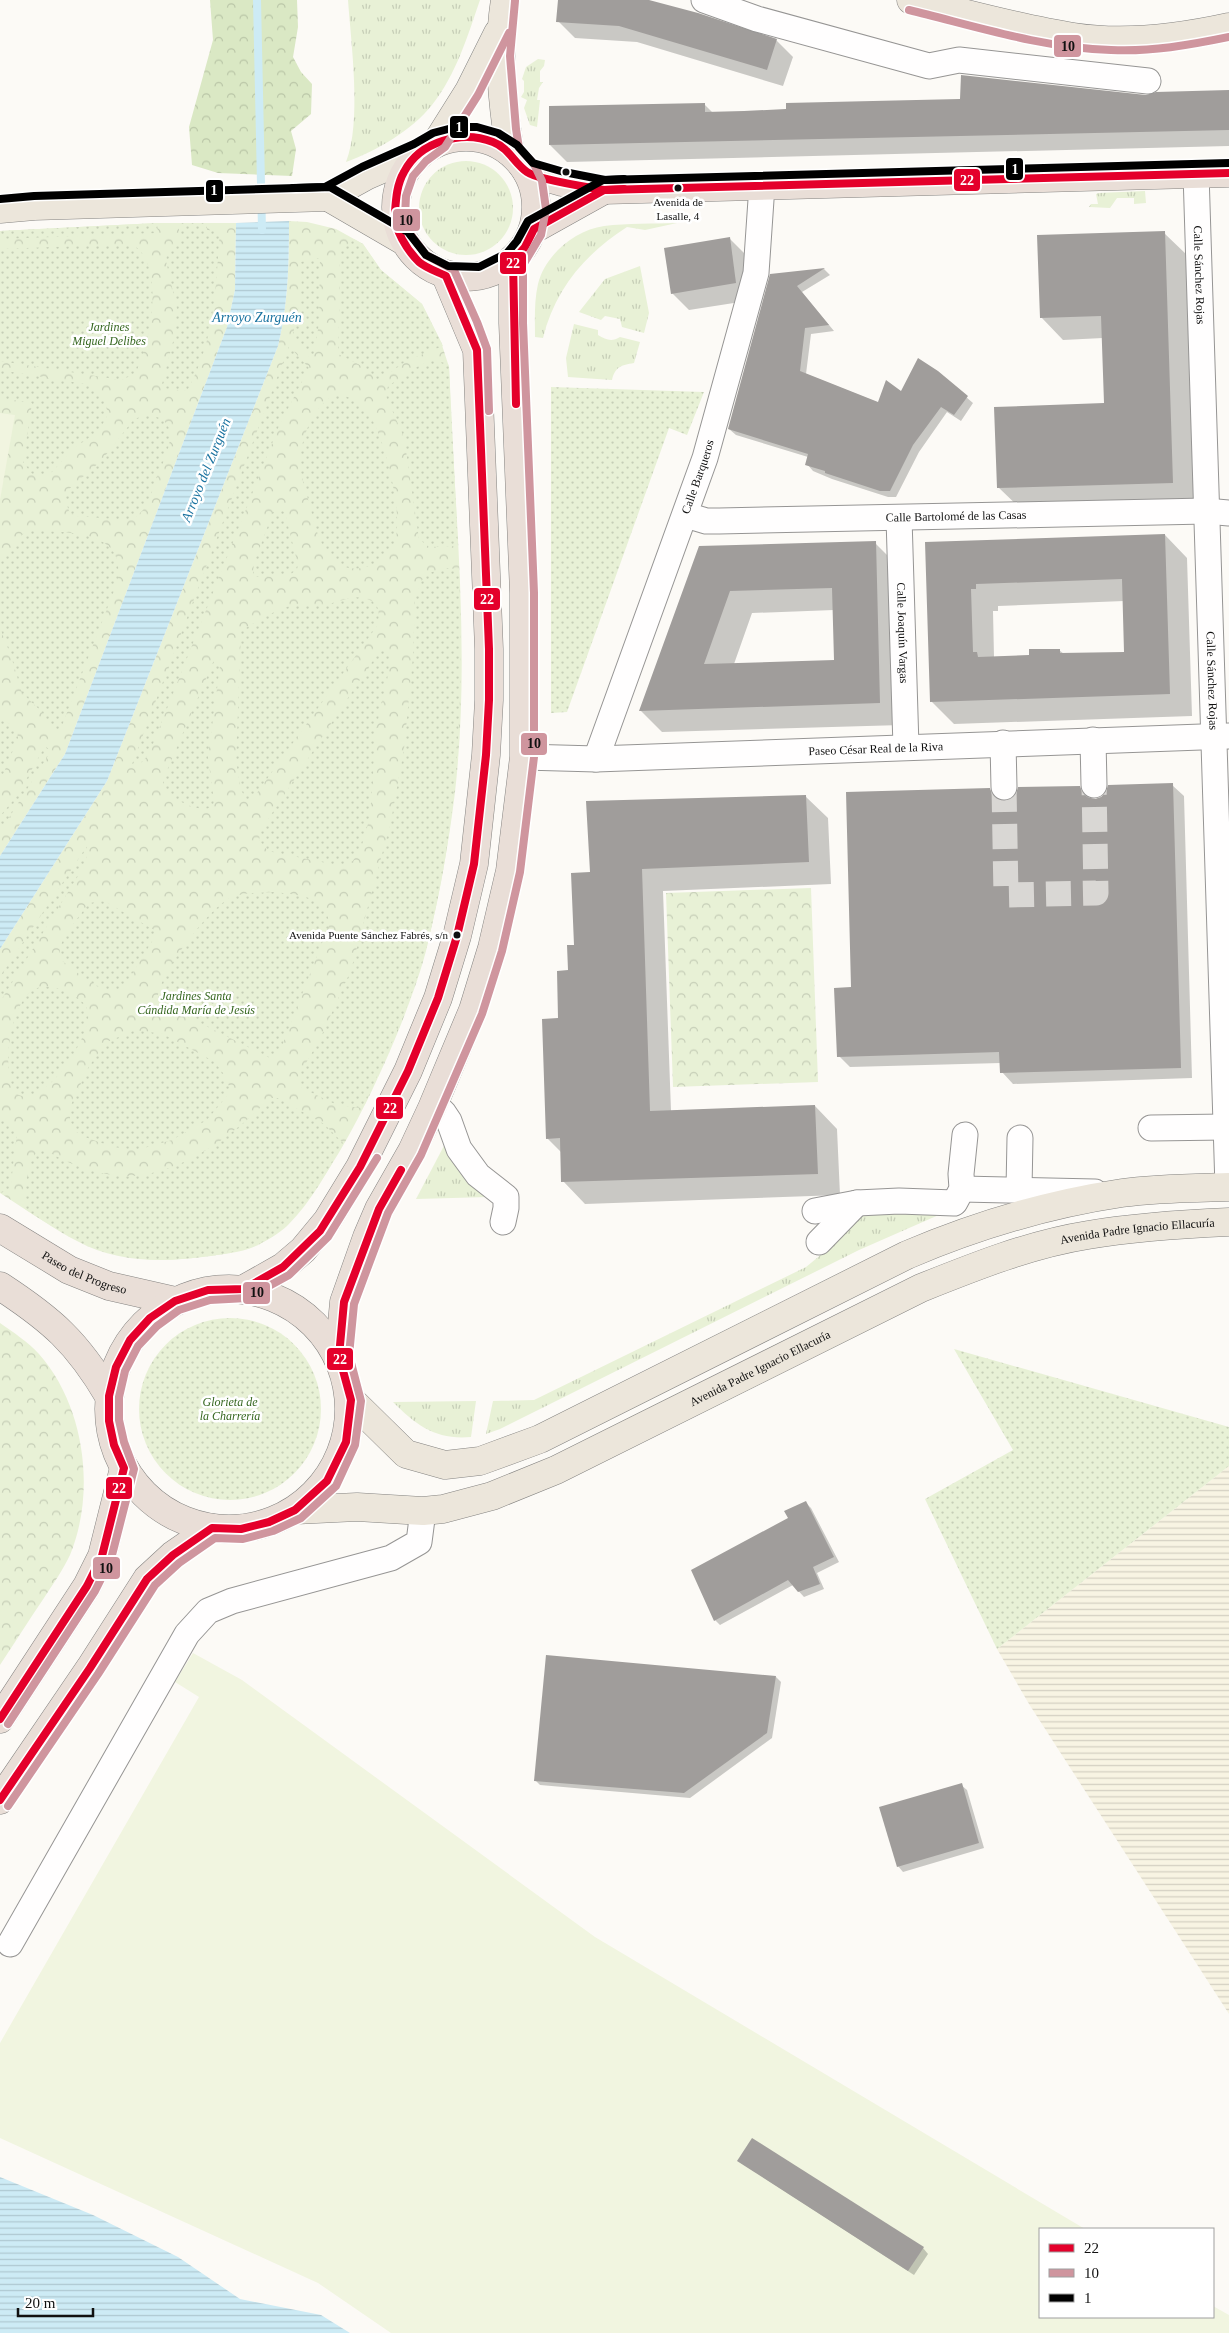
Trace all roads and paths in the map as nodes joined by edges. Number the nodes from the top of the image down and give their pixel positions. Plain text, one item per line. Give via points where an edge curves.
1 (505, 0) edge
2 (704, 0) edge
3 (911, 0) edge
4 (1229, 27) edge
5 (500, 30) junction
6 (1148, 81) dead end
7 (428, 148) junction
8 (510, 152) junction
9 (527, 172) junction
10 (1196, 173) junction
11 (1229, 173) edge
12 (762, 185) junction
13 (604, 190) junction
14 (328, 197) junction
15 (0, 209) edge
16 (534, 229) junction
17 (402, 240) junction
18 (513, 261) junction
19 (446, 276) junction
20 (1217, 512) edge
21 (686, 515) junction
22 (899, 518) junction
23 (1222, 736) edge
24 (1093, 740) junction
25 (1003, 743) junction
26 (906, 747) junction
27 (524, 757) junction
28 (596, 759) junction
29 (1094, 785) tunnel mouth
30 (1004, 787) tunnel mouth
31 (432, 1108) junction
32 (1226, 1127) junction
33 (1151, 1128) dead end
34 (965, 1135) dead end
35 (1020, 1138) dead end
36 (1228, 1187) edge
37 (1019, 1189) junction
38 (1123, 1193) junction
39 (958, 1196) junction
40 (857, 1203) junction
41 (815, 1211) dead end
42 (502, 1222) dead end
43 (1229, 1222) edge
44 (0, 1228) edge
45 (956, 1235) junction
46 (819, 1242) dead end
47 (0, 1286) edge
48 (244, 1289) junction
49 (175, 1301) junction
50 (339, 1356) junction
51 (109, 1396) junction
52 (350, 1400) junction
53 (124, 1468) junction
54 (295, 1510) junction
55 (423, 1511) junction
56 (212, 1528) junction
57 (0, 1720) edge
58 (0, 1800) edge
59 (10, 1944) dead end

1 - 5 main road
2 - 6 street via 758,19 929,66 959,60
3 - 4 main road via 1075,38 1183,37
5 - 7 main road via 469,91
5 - 8 main road via 502,98
7 - 8 highway via 456,137 475,137 494,142
7 - 14 main road
7 - 17 highway via 404,171 396,194 395,217
8 - 9 highway
9 - 13 highway
9 - 16 highway via 536,200
10 - 11 highway
10 - 12 highway
10 - 20 street, Calle Sánchez Rojas
12 - 13 highway
12 - 21 street, Calle Barqueros via 756,273 706,458
13 - 16 highway
14 - 15 main road
14 - 17 main road
16 - 18 highway via 526,247
17 - 19 highway via 420,263
18 - 19 highway via 481,277
18 - 27 highway via 524,594
19 - 48 highway via 477,350 489,700 474,864 438,998 408,1071 360,1167 327,1221 303,1250 282,1267
20 - 22 street, Calle Bartolomé de las Casas
20 - 23 street, Calle Sánchez Rojas
21 - 22 street, Calle Bartolomé de las Casas via 719,522
21 - 28 street, Calle Barqueros
22 - 26 street, Calle Joaquín Vargas
23 - 24 street, Paseo César Real de la Riva
23 - 32 street, Calle Sánchez Rojas
24 - 25 street, Paseo César Real de la Riva
24 - 29 street
25 - 26 street, Paseo César Real de la Riva
25 - 30 street
26 - 28 street, Paseo César Real de la Riva
27 - 28 street, Paseo César Real de la Riva
27 - 31 highway via 510,871 492,948 474,1010
31 - 42 street via 443,1112 459,1149 478,1175 506,1197
31 - 50 highway via 367,1237 344,1302
32 - 33 street
32 - 36 street, Calle Sánchez Rojas
34 - 39 street
35 - 37 street
36 - 38 main road
37 - 38 street
37 - 39 street
38 - 45 main road via 1032,1212
39 - 40 street
39 - 45 street
40 - 41 street
40 - 46 street
43 - 55 main road, Avenida Padre Ignacio Ellacuría via 1173,1224 1087,1235 977,1266 921,1288 556,1470 492,1496 444,1509
44 - 49 highway, Paseo del Progreso via 68,1270 109,1286
45 - 52 main road via 907,1255 540,1440 480,1462 445,1465 406,1454
47 - 51 highway via 53,1323 74,1344
48 - 49 highway via 208,1290
48 - 50 highway via 283,1300 315,1323
49 - 51 highway via 150,1318 130,1340 116,1367
50 - 52 highway
51 - 53 highway via 109,1421
52 - 54 highway via 346,1442 327,1481
53 - 56 highway via 147,1497 177,1517
53 - 57 highway via 102,1556
54 - 55 main road, Avenida Padre Ignacio Ellacuría via 357,1507
54 - 56 highway via 269,1522 242,1529
55 - 59 street via 419,1542 391,1558 208,1610 187,1634
56 - 58 highway via 173,1555 147,1579

